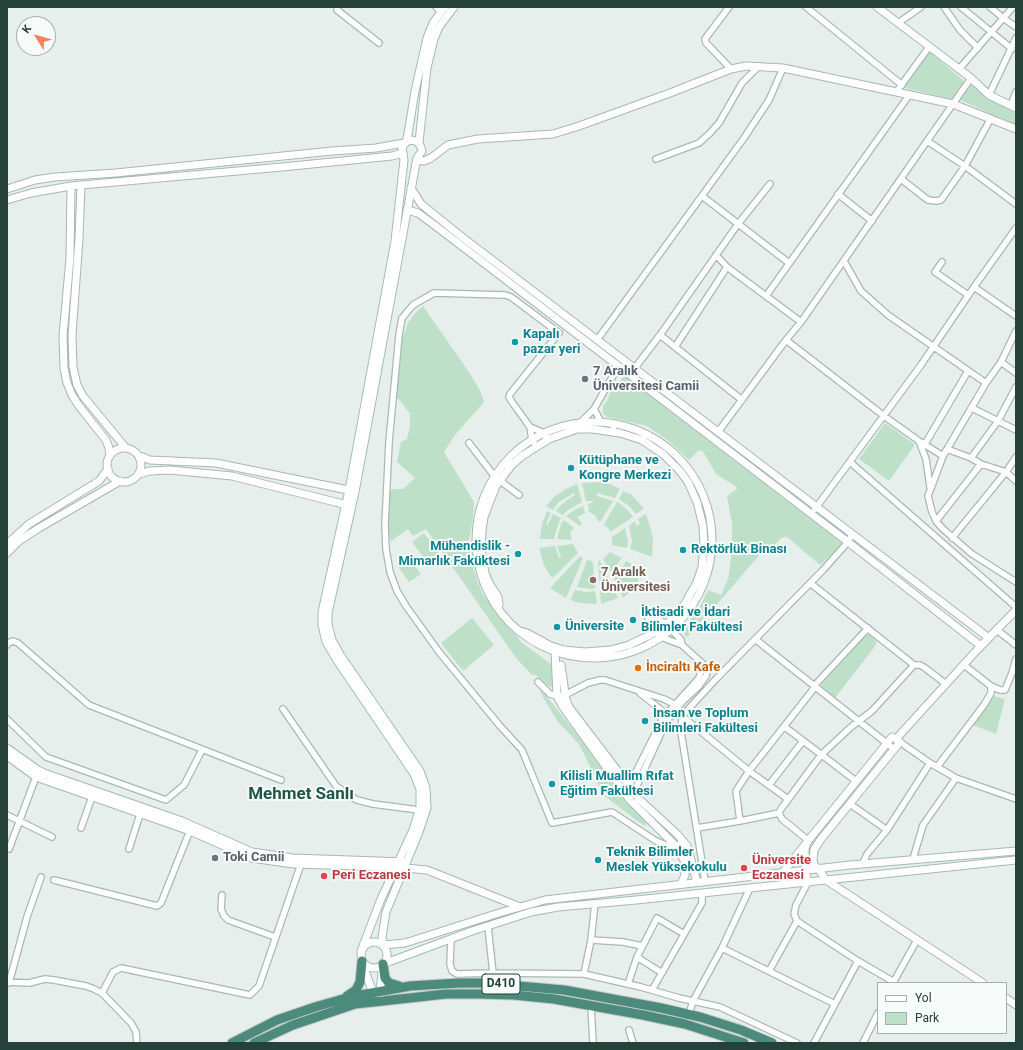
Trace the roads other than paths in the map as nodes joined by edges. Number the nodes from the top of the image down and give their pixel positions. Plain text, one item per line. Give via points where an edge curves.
1 (337, 7) edge
2 (436, 7) edge
3 (454, 7) edge
4 (806, 7) edge
5 (877, 7) edge
6 (921, 7) edge
7 (944, 7) edge
8 (961, 7) edge
9 (990, 7) edge
10 (1013, 7) edge
11 (725, 8) edge
12 (443, 10) edge
13 (1003, 18) junction
14 (898, 23) junction
15 (1016, 27) edge
16 (991, 33) junction
17 (1016, 38) edge
18 (379, 43) dead end
19 (929, 47) junction
20 (978, 48) junction
21 (1012, 49) junction
22 (759, 66) junction
23 (783, 68) junction
24 (731, 69) junction
25 (959, 69) junction
26 (971, 78) junction
27 (902, 85) junction
28 (897, 91) junction
29 (1016, 92) edge
30 (910, 94) junction
31 (989, 94) junction
32 (953, 104) junction
33 (1013, 106) edge
34 (991, 118) junction
35 (1016, 129) edge
36 (927, 140) junction
37 (405, 142) junction
38 (419, 142) junction
39 (403, 155) junction
40 (417, 159) junction
41 (656, 159) dead end
42 (965, 166) junction
43 (900, 179) junction
44 (770, 184) dead end
45 (81, 185) junction
46 (71, 186) junction
47 (411, 188) junction
48 (7, 189) edge
49 (838, 194) junction
50 (702, 196) junction
51 (7, 200) edge
52 (1016, 204) edge
53 (407, 210) junction
54 (872, 221) junction
55 (738, 224) junction
56 (1016, 228) edge
57 (716, 255) junction
58 (844, 261) junction
59 (942, 262) dead end
60 (789, 263) junction
61 (727, 267) junction
62 (974, 287) junction
63 (968, 295) junction
64 (766, 296) junction
65 (1016, 316) edge
66 (802, 322) junction
67 (1016, 331) edge
68 (660, 335) junction
69 (597, 340) junction
70 (786, 340) junction
71 (675, 347) junction
72 (933, 347) junction
73 (1001, 362) junction
74 (624, 365) junction
75 (634, 369) junction
76 (968, 371) junction
77 (1016, 373) edge
78 (986, 383) junction
79 (1016, 387) edge
80 (742, 400) junction
81 (972, 408) junction
82 (594, 409) junction
83 (884, 416) junction
84 (582, 421) junction
85 (998, 421) junction
86 (601, 422) junction
87 (614, 424) junction
88 (530, 427) junction
89 (1016, 430) edge
90 (613, 432) junction
91 (718, 432) junction
92 (545, 436) junction
93 (919, 441) junction
94 (469, 442) dead end
95 (534, 443) junction
96 (925, 444) junction
97 (125, 447) junction
98 (947, 449) junction
99 (110, 456) junction
100 (140, 456) junction
101 (943, 456) junction
102 (1016, 457) edge
103 (971, 458) junction
104 (850, 462) junction
105 (982, 464) junction
106 (108, 469) junction
107 (1006, 472) junction
108 (139, 474) junction
109 (497, 479) junction
110 (120, 481) junction
111 (1016, 481) edge
112 (930, 490) junction
113 (352, 491) junction
114 (519, 495) dead end
115 (349, 505) junction
116 (816, 507) junction
117 (812, 514) junction
118 (936, 521) junction
119 (852, 534) junction
120 (952, 538) junction
121 (848, 542) junction
122 (7, 544) edge
123 (7, 553) edge
124 (1016, 582) edge
125 (810, 583) junction
126 (1016, 608) edge
127 (669, 627) junction
128 (868, 628) junction
129 (997, 630) junction
130 (655, 632) junction
131 (662, 637) junction
132 (989, 638) junction
133 (755, 639) junction
134 (7, 645) edge
135 (682, 645) junction
136 (1016, 645) edge
137 (981, 646) junction
138 (558, 652) junction
139 (1016, 659) edge
140 (699, 661) junction
141 (914, 665) junction
142 (964, 665) junction
143 (538, 682) dead end
144 (946, 684) junction
145 (991, 686) junction
146 (814, 687) junction
147 (637, 691) junction
148 (561, 695) junction
149 (674, 704) junction
150 (283, 709) dead end
151 (666, 714) junction
152 (682, 716) junction
153 (7, 719) edge
154 (858, 721) junction
155 (785, 727) junction
156 (896, 739) junction
157 (803, 741) junction
158 (887, 743) junction
159 (7, 748) edge
160 (894, 749) junction
161 (202, 750) junction
162 (821, 755) junction
163 (7, 756) edge
164 (930, 763) junction
165 (937, 767) junction
166 (749, 771) junction
167 (37, 774) junction
168 (956, 778) junction
169 (281, 780) dead end
170 (856, 782) junction
171 (769, 785) junction
172 (629, 792) junction
173 (93, 793) junction
174 (1016, 799) edge
175 (788, 800) junction
176 (850, 804) junction
177 (142, 810) junction
178 (419, 810) junction
179 (779, 813) junction
180 (7, 815) edge
181 (19, 821) junction
182 (740, 821) junction
183 (81, 828) dead end
184 (191, 828) junction
185 (697, 828) junction
186 (887, 830) junction
187 (52, 837) dead end
188 (809, 841) junction
189 (684, 842) junction
190 (675, 846) junction
191 (128, 848) dead end
192 (9, 849) dead end
193 (1016, 851) edge
194 (913, 860) junction
195 (1016, 860) edge
196 (301, 864) junction
197 (397, 864) junction
198 (863, 864) junction
199 (405, 865) junction
200 (817, 868) junction
201 (805, 870) junction
202 (783, 872) junction
203 (41, 877) dead end
204 (54, 880) dead end
205 (826, 880) junction
206 (705, 881) junction
207 (697, 882) junction
208 (808, 882) junction
209 (681, 884) junction
210 (750, 888) junction
211 (702, 893) junction
212 (222, 895) dead end
213 (595, 904) junction
214 (520, 907) junction
215 (797, 921) junction
216 (488, 927) junction
217 (684, 934) junction
218 (275, 937) junction
219 (451, 938) junction
220 (591, 940) junction
221 (917, 940) junction
222 (383, 945) junction
223 (642, 946) junction
224 (722, 948) junction
225 (361, 951) junction
226 (637, 957) junction
227 (362, 961) junction
228 (858, 961) junction
229 (383, 964) junction
230 (769, 971) junction
231 (493, 973) junction
232 (662, 973) junction
233 (584, 974) junction
234 (892, 982) edge
235 (895, 982) edge
236 (981, 982) edge
237 (8, 983) edge
238 (628, 984) junction
239 (410, 986) junction
240 (652, 990) junction
241 (102, 993) junction
242 (377, 997) junction
243 (343, 999) junction
244 (1007, 999) edge
245 (692, 1001) junction
246 (835, 1004) junction
247 (1016, 1005) edge
248 (591, 1006) junction
249 (689, 1014) junction
250 (877, 1015) edge
251 (629, 1030) dead end
252 (137, 1043) edge
253 (232, 1043) edge
254 (254, 1043) edge
255 (593, 1043) edge
256 (633, 1043) edge
257 (744, 1043) edge
258 (772, 1043) edge
259 (797, 1043) edge
260 (814, 1043) edge
261 (863, 1043) edge

1 - 18 street via 337,10
2 - 12 street
3 - 38 street via 439,26 434,40 427,68
4 - 27 street
5 - 14 street
6 - 14 street
7 - 20 street via 960,30
8 - 16 street
9 - 13 street
10 - 13 street
11 - 24 street via 705,39 710,48
12 - 37 street via 433,23 428,38
13 - 15 street
13 - 16 street
14 - 19 street
16 - 20 street
16 - 21 street
17 - 21 street
19 - 25 street
19 - 27 street
20 - 25 street
21 - 31 street
22 - 23 street
22 - 24 street
22 - 41 street via 742,83 719,123 699,143
23 - 28 street
23 - 50 street via 765,106
24 - 40 street via 553,134 478,139 448,145 424,161
25 - 26 street
26 - 31 street
26 - 32 street
27 - 28 street
28 - 30 street
29 - 33 street
30 - 32 street
30 - 49 street
31 - 33 street
32 - 34 street
32 - 36 street
34 - 35 street
34 - 42 street
36 - 42 street
36 - 43 street
37 - 38 street
37 - 39 street via 402,148
37 - 48 street via 370,149 55,177
38 - 40 street via 422,151
39 - 40 street via 411,160
39 - 45 street
39 - 113 street via 395,241
40 - 47 street
42 - 43 street via 941,200 928,200
42 - 52 street
43 - 54 street
44 - 55 street
45 - 46 street
45 - 97 street via 80,239 72,335 74,373 83,396
46 - 51 street via 50,188
46 - 99 street via 70,251 63,336 64,368 72,394 106,440
47 - 53 street
47 - 69 street via 421,204
49 - 54 street
49 - 60 street
50 - 55 street
50 - 69 street
53 - 74 street via 418,213 533,302
53 - 113 street
54 - 58 street
55 - 57 street
55 - 60 street
56 - 62 street
57 - 61 street
57 - 68 street
58 - 66 street
58 - 72 street via 861,291 888,315
59 - 63 street via 935,272
60 - 64 street
61 - 64 street
61 - 71 street
62 - 63 street
62 - 65 street
63 - 72 street
64 - 66 street
66 - 70 street
67 - 73 street
68 - 71 street
68 - 75 street
69 - 74 street
70 - 80 street
70 - 83 street
71 - 80 street
72 - 76 street
72 - 83 street
73 - 77 street
73 - 78 street
74 - 75 street
74 - 82 street via 614,374
74 - 117 street
75 - 91 street
76 - 78 street
76 - 96 street
78 - 81 street
79 - 85 street
80 - 91 street
81 - 85 street
81 - 98 street
82 - 84 street
82 - 86 street
83 - 93 street
83 - 104 street
84 - 86 street
84 - 92 street via 557,427
85 - 89 street
85 - 103 street
86 - 87 street
87 - 90 street
87 - 127 street via 646,434 671,451 699,486 711,518 713,550 708,573 692,607
88 - 92 street
88 - 95 street
88 - 190 street via 509,397 559,333 505,295 434,293 412,305 402,318 399,335 389,442 385,525 386,549 392,578 406,606 439,652 522,750 552,823 612,812 656,841
90 - 92 street via 577,429
90 - 127 street via 647,443 670,460 688,482 700,511 704,537 702,567 697,582
91 - 116 street
92 - 95 street
93 - 96 street
93 - 112 street via 926,459
94 - 109 street
95 - 109 street via 511,457
96 - 101 street
97 - 99 street via 116,450
97 - 100 street via 134,450
98 - 101 street
98 - 103 street
99 - 106 street
100 - 108 street via 142,465
100 - 113 street via 150,460 216,463
101 - 112 street
102 - 107 street
103 - 105 street
104 - 116 street
104 - 126 street
105 - 107 street
105 - 118 street
106 - 110 street via 112,477
106 - 122 street via 99,481 29,524
107 - 111 street
107 - 120 street
108 - 110 street via 133,480
108 - 115 street via 170,470 232,476
109 - 114 street
109 - 138 street via 487,491 478,520 476,558 482,579 494,601 520,631
110 - 123 street via 39,528 19,541
112 - 118 street via 929,504
113 - 115 street
115 - 178 street via 322,612 322,625 326,642 336,659 414,774 420,789
115 - 199 street via 328,624 332,640 341,656 420,771 426,788 426,808
116 - 117 street
116 - 119 street
117 - 121 street
118 - 120 street
119 - 121 street
119 - 132 street
120 - 124 street
121 - 125 street
121 - 137 street
125 - 128 street
125 - 133 street
126 - 129 street
127 - 130 street
127 - 130 street via 645,612
127 - 131 street
127 - 135 street via 681,640
128 - 141 street
128 - 146 street
129 - 132 street
129 - 136 street
130 - 131 street
130 - 138 street via 629,645 611,650
131 - 135 street
131 - 138 street via 630,652 610,657 587,659
132 - 137 street
133 - 146 street
133 - 152 street
134 - 161 street via 14,641 18,642 89,704
135 - 140 street
137 - 142 street
138 - 148 street
139 - 145 street via 1005,690
140 - 149 street via 699,678
140 - 172 street via 706,667 706,676 666,722
141 - 144 street via 920,665
141 - 154 street via 872,711
142 - 144 street
142 - 145 street
143 - 148 street via 550,694
144 - 156 street
145 - 165 street via 991,693 984,706
146 - 154 street
146 - 155 street
147 - 148 street via 600,680
147 - 149 street
147 - 151 street
148 - 172 street via 563,707
149 - 151 street
150 - 178 street via 336,786 357,800
151 - 172 street
152 - 166 street
152 - 185 street via 681,732
153 - 161 street via 46,757 166,800 184,785
154 - 158 street
154 - 162 street
155 - 157 street
155 - 166 street
156 - 158 street
156 - 160 street
156 - 164 street
157 - 162 street
157 - 171 street
158 - 160 street
158 - 170 street
159 - 167 street
160 - 176 street
161 - 169 street
162 - 170 street
162 - 175 street
163 - 167 street
164 - 165 street
164 - 186 street
165 - 168 street
166 - 171 street
166 - 182 street via 736,791
167 - 173 street
167 - 181 street
168 - 174 street
168 - 194 street via 923,824
170 - 188 street
171 - 175 street
172 - 189 street
172 - 190 street
173 - 177 street
173 - 183 street
175 - 179 street
176 - 186 street
176 - 200 street via 814,850 813,859
177 - 184 street
177 - 191 street
178 - 197 street
179 - 182 street
179 - 188 street via 782,819
180 - 181 street
181 - 187 street
181 - 192 street
182 - 185 street
184 - 196 street via 251,858
184 - 197 street via 252,852 292,858
184 - 204 street via 161,903 157,906
185 - 206 street
186 - 198 street via 867,854
188 - 201 street via 805,849
188 - 202 street
189 - 190 street
189 - 207 street via 691,856
190 - 209 street via 682,856 684,865 685,875
193 - 194 street
194 - 198 street
195 - 205 street
196 - 197 street
196 - 218 street
197 - 199 street
197 - 225 street
198 - 200 street
199 - 214 street via 427,870
199 - 222 street via 386,912
200 - 201 street
200 - 205 street
201 - 202 street
201 - 208 street
202 - 206 street
203 - 237 street
205 - 208 street
205 - 221 street
206 - 207 street
207 - 209 street
208 - 210 street
208 - 215 street via 796,905 794,914
209 - 214 street via 545,900
210 - 211 street
210 - 224 street
211 - 213 street
211 - 217 street via 702,903
212 - 218 street via 221,910 228,920
213 - 216 street via 531,912
213 - 220 street
214 - 222 street via 405,943
215 - 228 street
215 - 230 street
216 - 219 street
216 - 231 street
217 - 223 street via 657,918
217 - 232 street
218 - 241 street via 259,986 250,995 121,968 113,972
219 - 229 street
219 - 231 street via 452,971 457,974
220 - 223 street
220 - 233 street
221 - 235 street
221 - 236 street
222 - 225 street via 375,941 370,942
222 - 229 street via 387,955
223 - 226 street
224 - 230 street
224 - 245 street
225 - 227 street
226 - 232 street
226 - 238 street
227 - 229 street via 372,968
227 - 242 street
227 - 243 highway via 360,982 356,990
228 - 234 street
228 - 246 street
229 - 239 highway via 388,983
229 - 242 street
230 - 246 street
231 - 233 street
232 - 240 street
233 - 238 street
237 - 241 street via 45,979 86,986
238 - 240 street
239 - 242 highway, D410
239 - 249 highway, D410 via 484,983 556,989
240 - 245 street
241 - 252 street via 131,1022 136,1032
242 - 243 highway, D410
242 - 248 highway, D410 via 514,995
242 - 254 highway, D410 via 293,1024
243 - 253 highway, D410 via 278,1020
244 - 247 street
245 - 249 street
245 - 259 street via 720,1007
246 - 260 street
248 - 255 street
248 - 257 highway, D410 via 685,1024
249 - 258 highway, D410 via 741,1030
250 - 261 street
251 - 256 street

